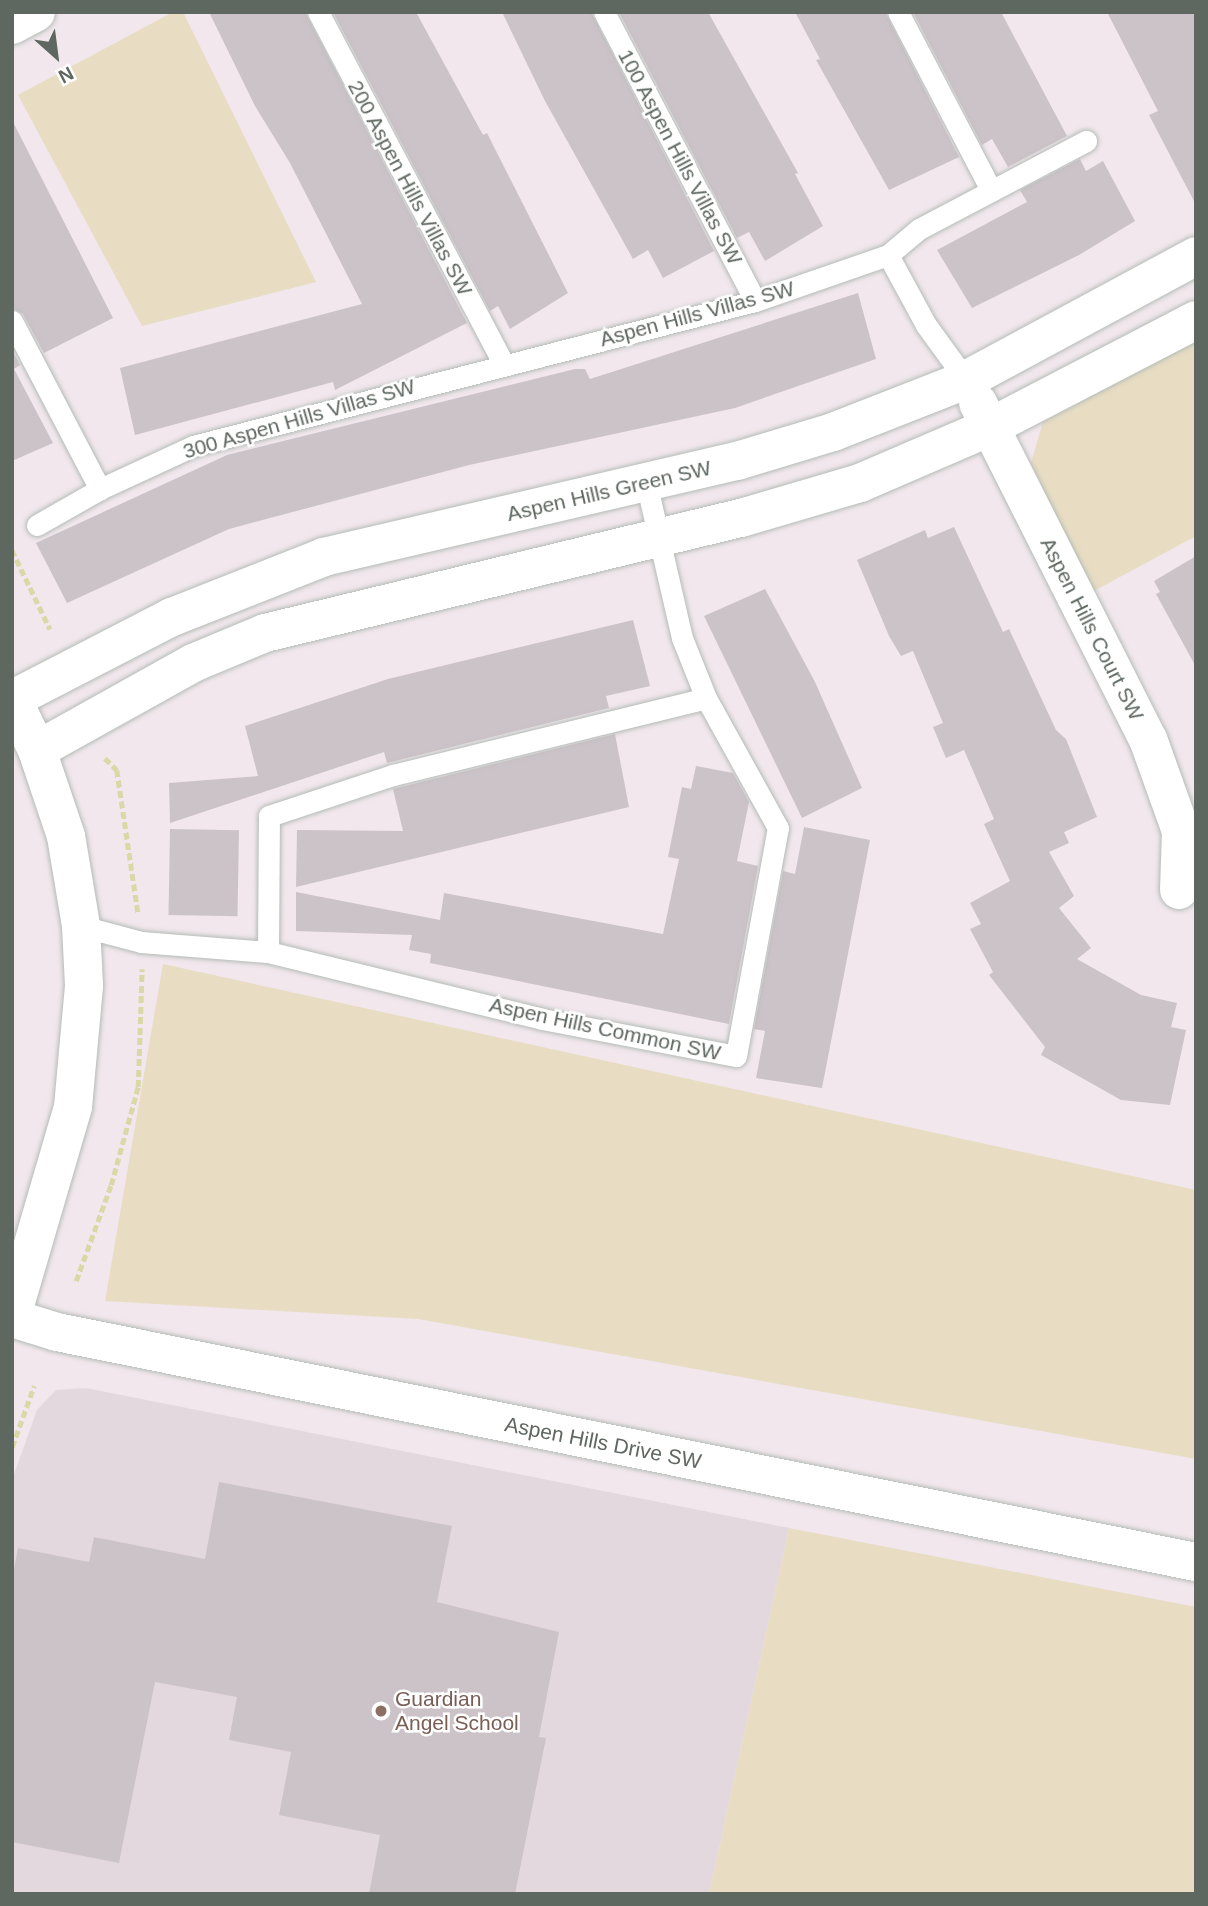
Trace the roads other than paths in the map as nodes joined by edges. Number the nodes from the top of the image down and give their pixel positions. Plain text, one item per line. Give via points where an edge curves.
1 (36, 12) edge
2 (318, 12) edge
3 (604, 12) edge
4 (898, 12) edge
5 (12, 25) edge
6 (1086, 141) dead end
7 (991, 190) junction
8 (888, 255) junction
9 (1196, 256) edge
10 (755, 302) junction
11 (1196, 320) edge
12 (12, 321) edge
13 (503, 363) junction
14 (966, 380) junction
15 (990, 426) junction
16 (646, 482) junction
17 (100, 489) junction
18 (37, 525) dead end
19 (659, 537) junction
20 (12, 698) edge
21 (706, 698) junction
22 (37, 751) junction
23 (1179, 890) dead end
24 (81, 926) junction
25 (268, 952) junction
26 (12, 1317) edge
27 (1196, 1562) edge

1 - 5 street
2 - 13 lane, 200 Aspen Hills Villas SW
3 - 10 lane, 100 Aspen Hills Villas SW
4 - 7 lane
6 - 7 lane, Aspen Hills Villas SW
7 - 8 lane, Aspen Hills Villas SW via 919,229
8 - 10 lane, Aspen Hills Villas SW
8 - 14 lane via 926,325
9 - 14 street, Aspen Hills Green SW
10 - 13 lane, Aspen Hills Villas SW
11 - 15 street
12 - 17 lane
13 - 17 lane, 300 Aspen Hills Villas SW via 193,446
14 - 15 street, Aspen Hills Court SW
14 - 16 street, Aspen Hills Green SW via 833,432
15 - 19 street via 860,483
15 - 23 street, Aspen Hills Court SW via 1148,739 1181,831
16 - 19 lane, Aspen Hills Common SW
16 - 20 street, Aspen Hills Green SW via 324,557 172,617
17 - 18 lane, 300 Aspen Hills Villas SW
19 - 21 lane, Aspen Hills Common SW via 669,594
19 - 22 street via 265,633 193,663
20 - 22 street
21 - 25 lane via 393,775 269,816
21 - 25 lane, Aspen Hills Common SW via 778,828 736,1056 542,1019
22 - 24 street via 65,836
24 - 25 lane, Aspen Hills Common SW via 141,943
24 - 26 street via 83,1010 73,1107
26 - 27 street, Aspen Hills Drive SW via 84,1338

